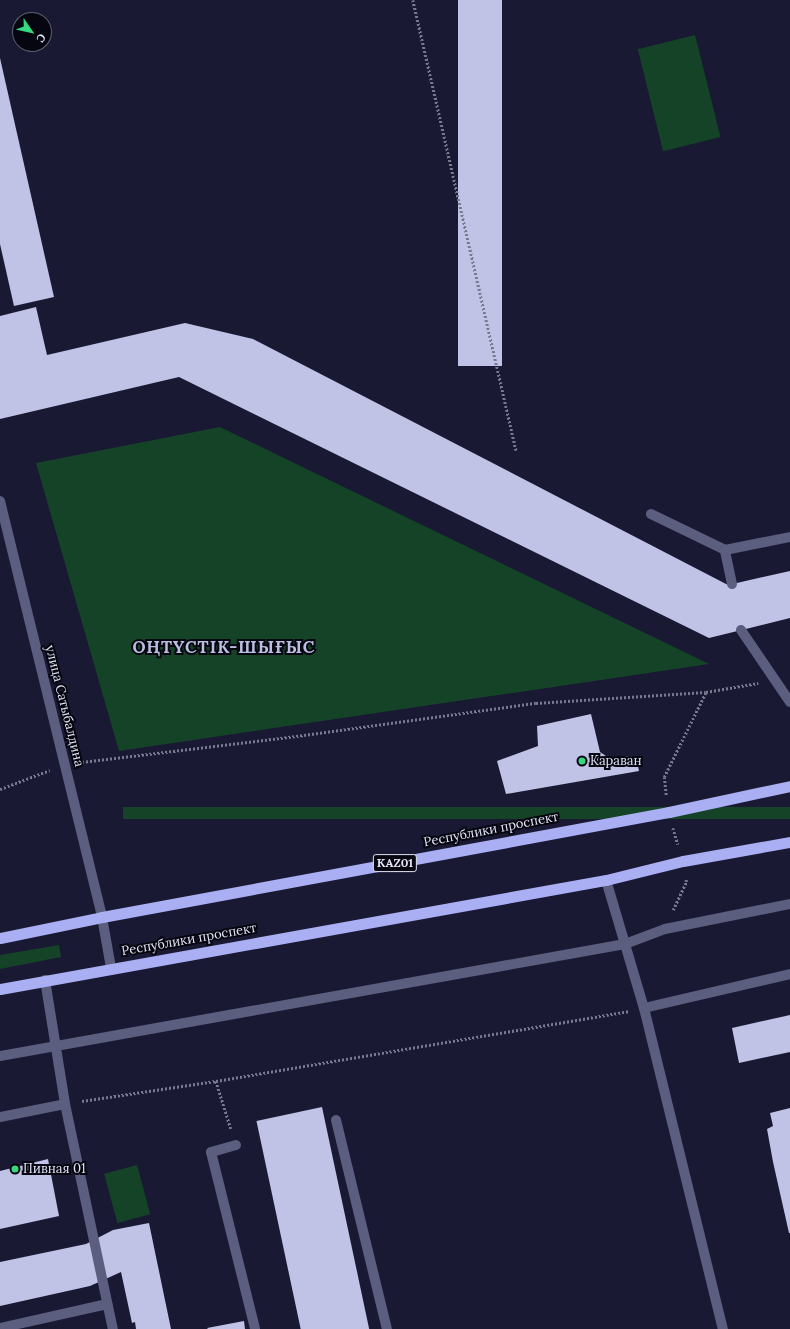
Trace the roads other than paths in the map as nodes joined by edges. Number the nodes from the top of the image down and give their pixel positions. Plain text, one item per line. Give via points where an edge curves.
1 (0, 501) edge
2 (652, 514) dead end
3 (790, 537) edge
4 (725, 550) junction
5 (732, 584) dead end
6 (741, 630) dead end
7 (790, 702) edge
8 (790, 786) edge
9 (790, 842) edge
10 (606, 880) junction
11 (790, 904) edge
12 (102, 917) junction
13 (0, 938) edge
14 (625, 944) junction
15 (111, 968) junction
16 (790, 974) edge
17 (45, 980) junction
18 (0, 989) edge
19 (644, 1008) junction
20 (56, 1047) junction
21 (0, 1056) edge
22 (65, 1104) junction
23 (0, 1117) edge
24 (336, 1120) dead end
25 (236, 1145) road end
26 (107, 1304) junction
27 (0, 1328) edge
28 (113, 1329) edge
29 (255, 1329) edge
30 (387, 1329) edge
31 (723, 1329) edge

1 - 12 street, улица Сатыбалдина
2 - 4 street
3 - 4 street
4 - 5 street
6 - 7 street
8 - 12 highway, Республики проспект / KАZ01 via 661,813
9 - 10 highway, Республики проспект via 683,861
10 - 14 street
10 - 15 highway, Республики проспект
11 - 14 street via 665,929
12 - 13 highway, Республики проспект / KАZ01
12 - 15 street, Республики проспект
14 - 19 street
14 - 20 street
15 - 17 highway, Республики проспект
16 - 19 street
17 - 18 highway, Республики проспект
17 - 20 street
19 - 31 street
20 - 21 street
20 - 22 street
22 - 23 street
22 - 26 street
24 - 30 street
25 - 29 street via 211,1152
26 - 27 street
26 - 28 street

